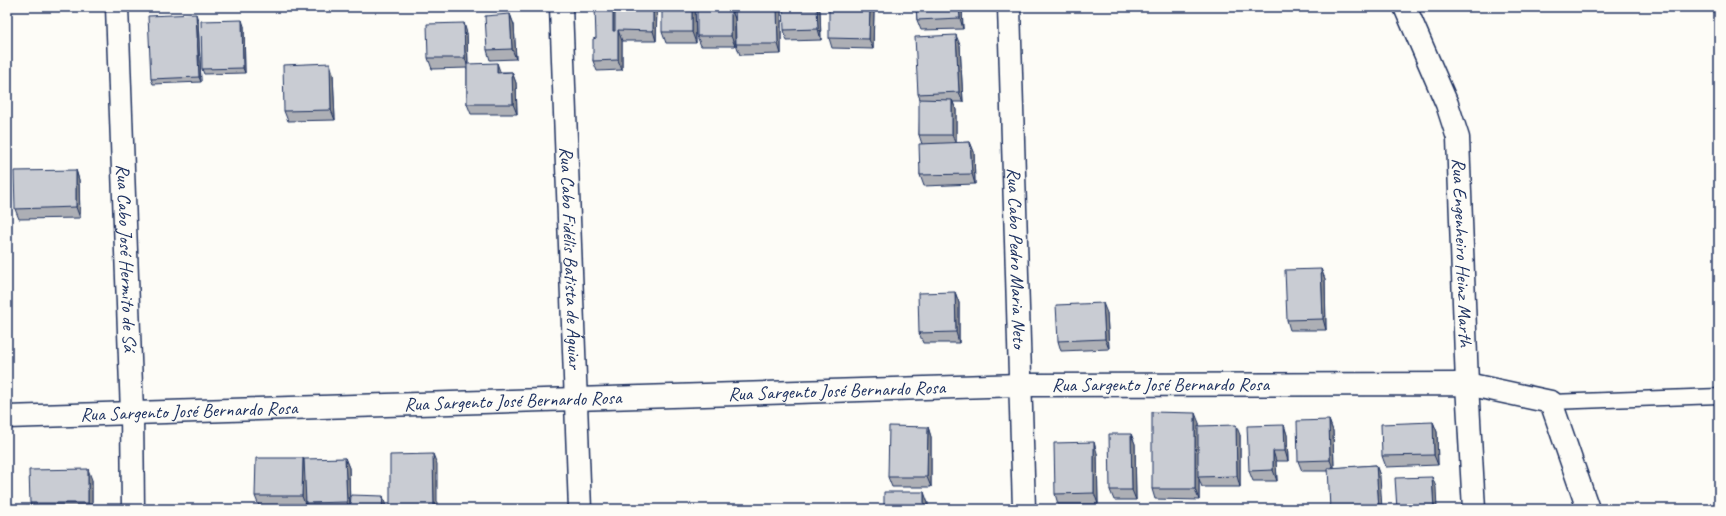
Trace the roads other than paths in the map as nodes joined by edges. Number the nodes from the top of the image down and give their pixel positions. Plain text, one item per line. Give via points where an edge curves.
1 (117, 7) edge
2 (561, 7) edge
3 (1008, 7) edge
4 (1405, 7) edge
5 (1467, 384) junction
6 (1020, 385) junction
7 (1719, 396) edge
8 (577, 400) junction
9 (1551, 402) junction
10 (132, 413) junction
11 (7, 417) edge
12 (133, 509) edge
13 (580, 509) edge
14 (1024, 509) edge
15 (1474, 509) edge
16 (1588, 509) edge

1 - 10 street, Rua Cabo José Hermito de Sá
2 - 8 street, Rua Cabo Fidélis Batista de Águiar
3 - 6 street, Rua Cabo Pedro Maria Neto
4 - 5 street, Rua Engenheiro Heinz Marth via 1447,104 1458,138
5 - 6 street, Rua Sargento José Bernardo Rosa
5 - 9 street, Rua Sargento José Bernardo Rosa
5 - 15 street, Rua Engenheiro Heinz Marth
6 - 8 street, Rua Sargento José Bernardo Rosa
6 - 14 street, Rua Cabo Pedro Maria Neto
7 - 9 lane
8 - 10 street, Rua Sargento José Bernardo Rosa
8 - 13 street, Rua Cabo Fidélis Batista de Águiar
9 - 16 street
10 - 11 street, Rua Sargento José Bernardo Rosa
10 - 12 street, Rua Cabo José Hermito de Sá

